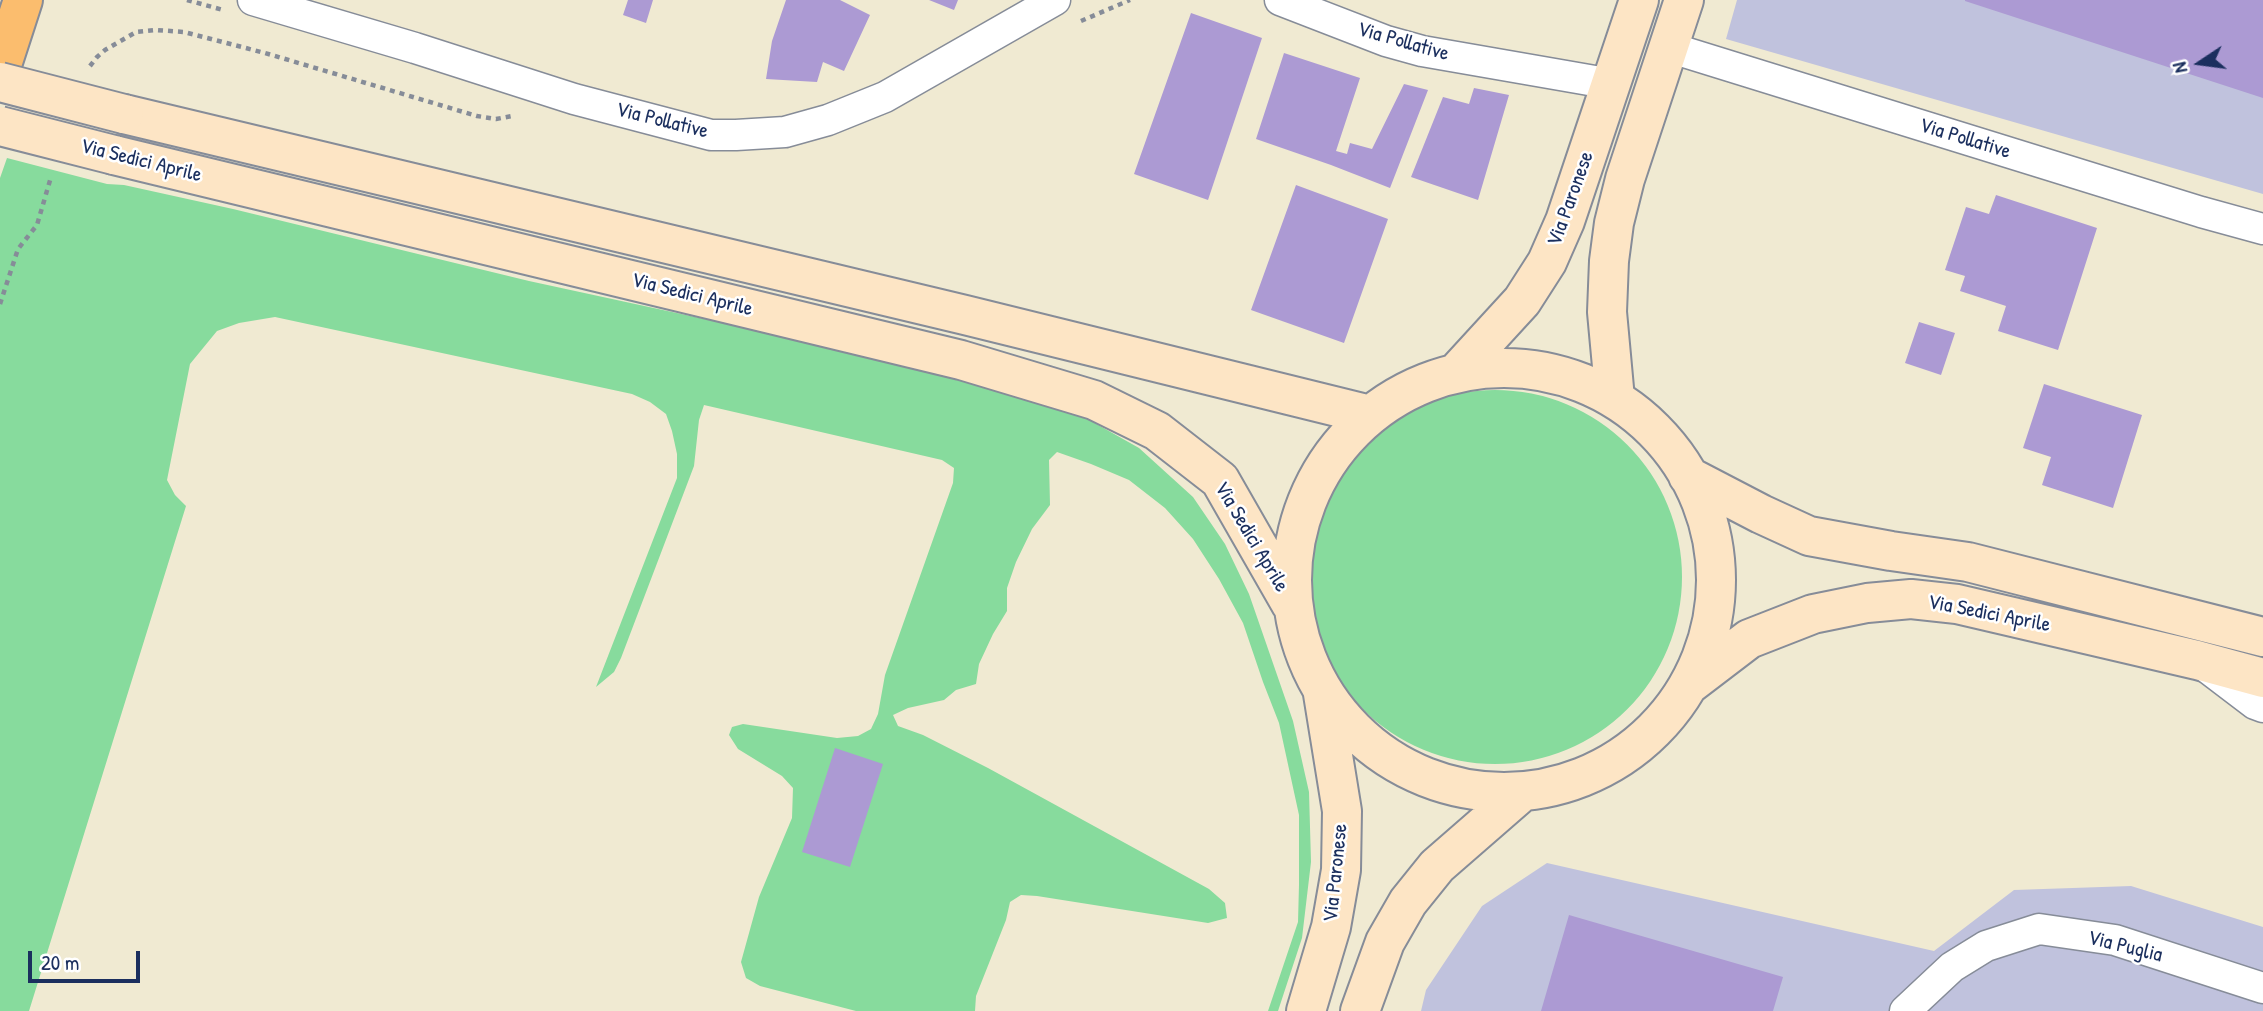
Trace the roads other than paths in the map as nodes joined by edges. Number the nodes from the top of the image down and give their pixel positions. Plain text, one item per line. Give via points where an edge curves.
1 (23, 0) edge
2 (1055, 0) edge
3 (1280, 0) edge
4 (1639, 0) edge
5 (1684, 0) edge
6 (240, 6) edge
7 (1668, 47) junction
8 (0, 71) edge
9 (0, 82) edge
10 (1612, 84) junction
11 (0, 126) edge
12 (2263, 229) edge
13 (1456, 373) junction
14 (1615, 399) junction
15 (1370, 415) junction
16 (1688, 476) junction
17 (1293, 608) junction
18 (2263, 637) edge
19 (2197, 660) junction
20 (2263, 678) edge
21 (1688, 685) junction
22 (1323, 692) junction
23 (2263, 707) edge
24 (1522, 792) junction
25 (2254, 983) edge
26 (1306, 1011) edge
27 (1360, 1011) edge
28 (1905, 1011) edge

1 - 8 highway
2 - 6 street, Via Pollative via 885,97 828,120 786,132 711,135 574,99 415,48
3 - 10 street, Via Pollative via 1422,51
4 - 10 main road, Via Paronese
5 - 7 main road, Via Paronese
7 - 12 street, Via Pollative
7 - 14 main road, Via Paronese via 1614,223 1607,312
9 - 15 main road, Via Sedici Aprile, bridge
10 - 13 main road, Via Paronese via 1547,262 1522,301
11 - 17 main road, Via Sedici Aprile, bridge via 961,360 1094,400 1157,431 1220,480
13 - 14 main road, Via Sedici Aprile via 1526,369 1586,384
13 - 15 main road, Via Sedici Aprile via 1424,383
14 - 16 main road, Via Sedici Aprile via 1648,424
15 - 17 main road, Via Sedici Aprile via 1324,465 1305,505 1293,557
16 - 18 main road, Via Sedici Aprile via 1809,536 1968,562
16 - 21 main road, Via Sedici Aprile via 1707,519 1715,559 1714,607 1706,647
17 - 22 main road, Via Sedici Aprile via 1305,655
19 - 20 main road, Via Sedici Aprile
19 - 21 main road, Via Sedici Aprile via 1957,604 1911,599 1813,614 1749,639
19 - 23 street
21 - 24 main road, Via Sedici Aprile via 1648,736 1618,760 1587,775
22 - 24 main road, Via Sedici Aprile via 1360,737 1389,760 1451,786 1492,793
22 - 26 main road, Via Paronese via 1342,811 1340,870 1331,927
24 - 27 main road via 1437,866 1408,902 1385,942
25 - 28 street, Via Puglia via 2115,940 2039,929 1986,946 1952,967

